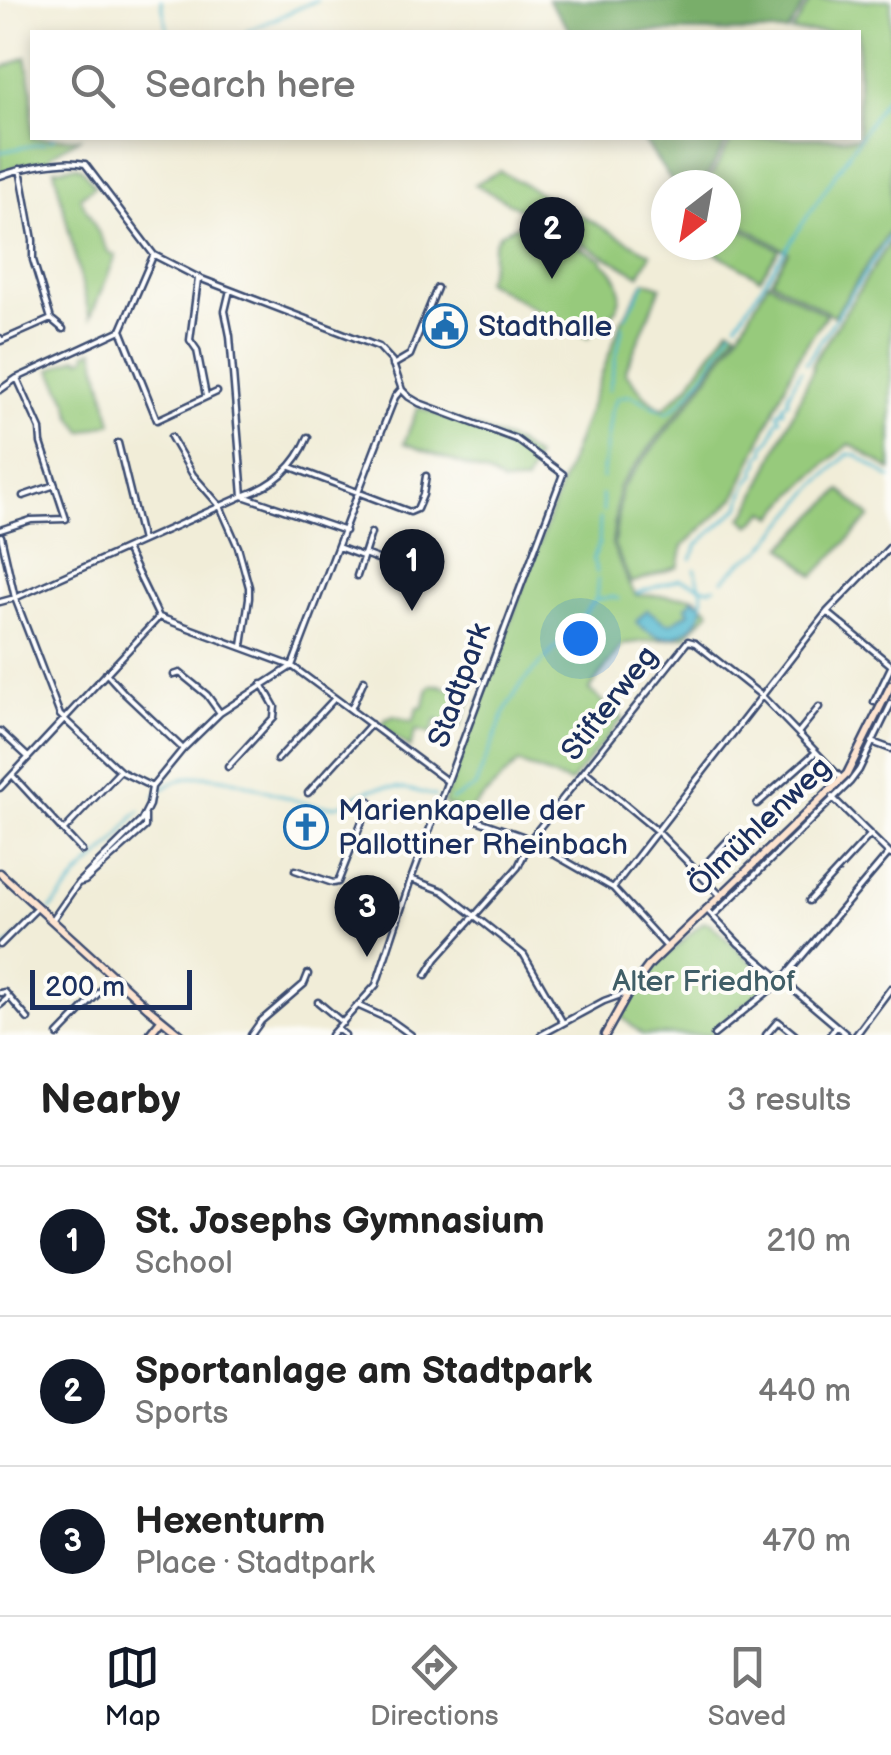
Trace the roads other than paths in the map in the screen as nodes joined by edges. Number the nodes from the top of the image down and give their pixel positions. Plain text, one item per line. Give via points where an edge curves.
1 (20, 169) junction
2 (0, 176) edge
3 (154, 254) junction
4 (198, 278) junction
5 (437, 288) dead end
6 (230, 290) junction
7 (51, 319) junction
8 (63, 329) dead end
9 (121, 330) junction
10 (0, 338) edge
11 (393, 365) junction
12 (18, 378) junction
13 (0, 390) edge
14 (402, 390) junction
15 (217, 392) dead end
16 (206, 396) junction
17 (171, 437) dead end
18 (308, 437) dead end
19 (118, 443) dead end
20 (291, 466) junction
21 (426, 476) dead end
22 (55, 485) junction
23 (359, 492) junction
24 (23, 496) dead end
25 (243, 496) junction
26 (220, 506) junction
27 (344, 531) junction
28 (0, 533) edge
29 (372, 533) dead end
30 (142, 542) junction
31 (891, 546) edge
32 (338, 548) junction
33 (126, 549) junction
34 (364, 555) junction
35 (383, 561) dead end
36 (357, 576) dead end
37 (15, 598) junction
38 (0, 602) edge
39 (827, 612) junction
40 (159, 617) junction
41 (242, 647) junction
42 (292, 666) junction
43 (891, 666) edge
44 (106, 674) junction
45 (174, 676) dead end
46 (364, 680) dead end
47 (262, 684) junction
48 (891, 684) edge
49 (762, 696) junction
50 (335, 697) junction
51 (874, 702) dead end
52 (891, 704) edge
53 (818, 708) dead end
54 (351, 709) junction
55 (220, 714) junction
56 (64, 720) junction
57 (370, 724) junction
58 (0, 731) edge
59 (798, 734) junction
60 (872, 742) junction
61 (183, 749) junction
62 (891, 749) edge
63 (816, 752) junction
64 (28, 757) junction
65 (277, 760) dead end
66 (228, 767) dead end
67 (120, 770) junction
68 (585, 770) junction
69 (12, 775) junction
70 (842, 780) junction
71 (448, 782) junction
72 (152, 787) junction
73 (0, 788) edge
74 (308, 794) dead end
75 (831, 796) junction
76 (370, 801) dead end
77 (757, 804) dead end
78 (439, 807) junction
79 (63, 830) junction
80 (658, 831) junction
81 (870, 836) junction
82 (731, 837) dead end
83 (531, 841) junction
84 (82, 851) dead end
85 (890, 854) edge
86 (295, 870) dead end
87 (698, 872) junction
88 (0, 873) edge
89 (411, 879) junction
90 (613, 888) junction
91 (720, 896) junction
92 (809, 901) dead end
93 (37, 908) junction
94 (709, 913) junction
95 (474, 916) junction
96 (52, 921) junction
97 (0, 946) edge
98 (667, 948) junction
99 (308, 974) dead end
100 (426, 975) dead end
101 (114, 977) junction
102 (781, 981) junction
103 (891, 988) edge
104 (629, 992) junction
105 (0, 993) edge
106 (8, 998) junction
107 (604, 1001) junction
108 (318, 1002) dead end
109 (1, 1003) edge
110 (360, 1006) junction
111 (618, 1011) junction
112 (28, 1019) dead end
113 (161, 1020) junction
114 (342, 1022) junction
115 (563, 1023) junction
116 (836, 1026) junction
117 (337, 1029) junction
118 (58, 1035) edge
119 (149, 1035) edge
120 (181, 1035) edge
121 (252, 1035) edge
122 (331, 1035) edge
123 (345, 1035) edge
124 (411, 1035) edge
125 (541, 1035) edge
126 (605, 1035) edge
127 (714, 1035) edge
128 (766, 1035) edge
129 (795, 1035) edge
130 (830, 1035) edge
131 (846, 1035) edge
132 (856, 1035) edge

1 - 2 street
1 - 3 street via 85,164
1 - 7 street via 33,260
3 - 4 street
3 - 9 street
4 - 6 street
4 - 16 street via 190,340
5 - 11 street via 410,355
6 - 11 street via 370,342
6 - 25 street via 225,311
7 - 8 street
7 - 10 street
9 - 12 street
9 - 16 street via 157,420
11 - 14 street
12 - 13 street
12 - 22 street
14 - 23 street
14 - 71 street, Stadtpark via 415,401 516,438 562,474
15 - 16 street
17 - 26 street
18 - 20 street
19 - 30 street
20 - 23 street
20 - 25 street
21 - 23 street via 410,512
22 - 24 street
22 - 28 street via 66,519 32,520
23 - 27 street
25 - 26 street
25 - 27 street
26 - 30 street
26 - 41 street via 249,587
27 - 32 street
28 - 37 street
29 - 34 street
30 - 33 street
31 - 39 street
32 - 34 street
32 - 42 street
33 - 37 street
33 - 40 street
34 - 35 street
34 - 36 street
37 - 38 street
37 - 56 street
39 - 43 street
39 - 49 street
40 - 41 street
40 - 44 street
41 - 42 street
42 - 47 street
42 - 50 street
43 - 51 street
44 - 56 street
44 - 61 street
45 - 55 street via 194,682
46 - 54 street
47 - 55 street
47 - 66 street via 274,718
48 - 70 main road, Ölmühlenweg
49 - 59 street
49 - 68 street, Stifterweg via 688,641
49 - 80 street
50 - 54 street
50 - 65 street
52 - 60 street
53 - 59 street
54 - 57 street
55 - 61 street
56 - 64 street
56 - 67 street
57 - 71 street
57 - 74 street
58 - 64 street
59 - 63 street
60 - 62 street
60 - 75 street via 856,774
61 - 72 street
63 - 70 street
63 - 77 street
64 - 69 street
67 - 72 street
67 - 79 street
68 - 80 street
68 - 83 street, Stifterweg
69 - 73 street
69 - 79 street
70 - 75 main road, Ölmühlenweg
71 - 78 street, Stadtpark
72 - 96 street via 146,814 78,883
75 - 81 street
75 - 91 main road, Ölmühlenweg
75 - 94 street, Ölmühlenweg
76 - 86 street via 338,882
78 - 83 street
78 - 89 street, Stadtpark
79 - 84 street
80 - 87 street
80 - 90 street
81 - 85 street
81 - 92 street
82 - 87 street
83 - 90 street
83 - 95 street, Stifterweg
85 - 102 street
87 - 91 street
88 - 93 main road
89 - 95 street via 443,891
89 - 110 street, Stadtpark via 382,969
90 - 98 street
91 - 94 main road, Ölmühlenweg
93 - 96 main road
93 - 97 street
94 - 98 main road, Ölmühlenweg
94 - 102 street
95 - 100 street, Stifterweg
95 - 115 street via 524,955
96 - 101 main road
98 - 104 main road, Ölmühlenweg
99 - 121 street
101 - 113 main road
101 - 118 street
102 - 116 street
102 - 127 street
103 - 132 street
104 - 107 street
104 - 111 main road, Ölmühlenweg
105 - 106 street
106 - 109 street
106 - 112 street
107 - 111 street
107 - 115 street
108 - 114 street
110 - 114 street, Stadtpark
110 - 124 street
111 - 126 main road, Ölmühlenweg
113 - 119 main road
113 - 120 main road
114 - 117 street, Stadtpark
115 - 125 street
116 - 130 street
116 - 131 street
117 - 122 street, Stadtpark
117 - 123 street
128 - 129 street via 778,1021

